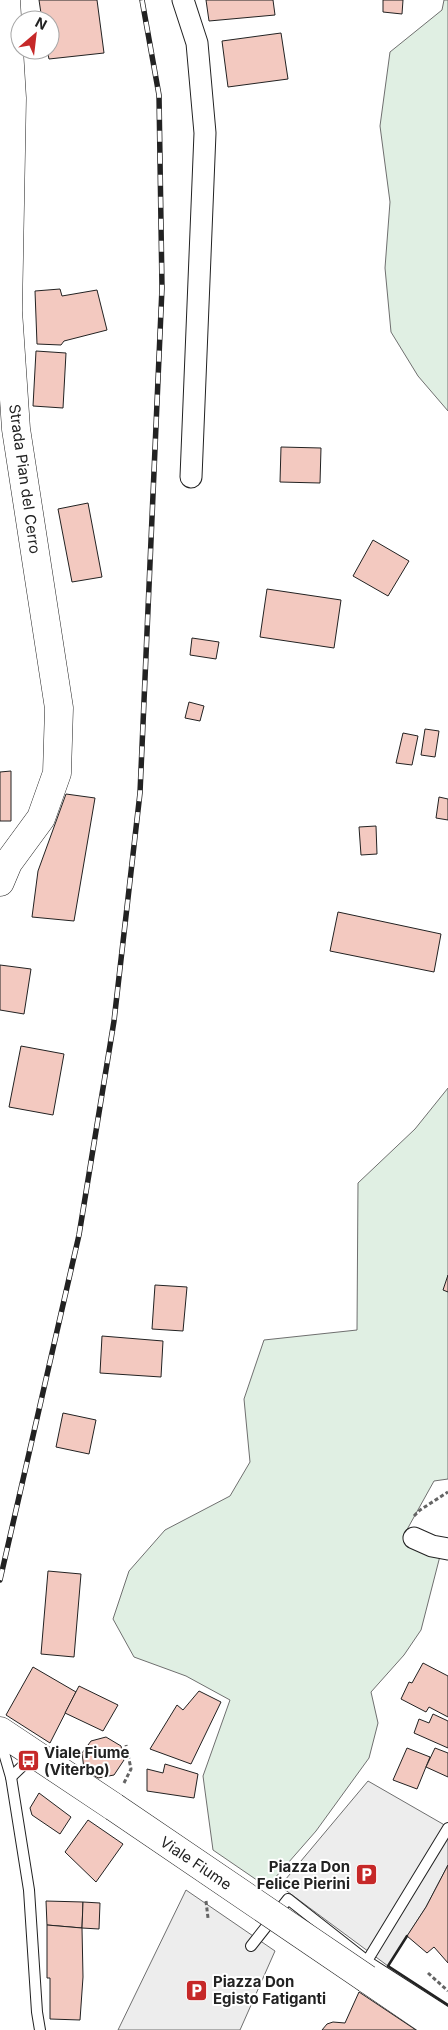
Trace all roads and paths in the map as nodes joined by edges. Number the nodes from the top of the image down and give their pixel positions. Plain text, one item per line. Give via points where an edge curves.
1 (6, 0) edge
2 (183, 0) edge
3 (8, 429) edge
4 (191, 477) dead end
5 (3, 869) edge
6 (448, 1492) edge
7 (414, 1538) joint
8 (448, 1548) edge
9 (3, 1733) edge
10 (126, 1745) dead end
11 (35, 1754) junction
12 (11, 1777) junction
13 (118, 1796) junction
14 (448, 1828) edge
15 (251, 1946) dead end
16 (367, 1970) junction
17 (428, 1973) dead end
18 (448, 1990) edge
19 (448, 2013) edge
20 (40, 2030) edge
21 (442, 2030) edge

1 - 3 street, Strada Pian del Cerro via 12,98
2 - 4 street via 197,43 205,133
3 - 5 street, Strada Pian del Cerro via 59,708 57,773 42,818
6 - 7 path via 412,1518 410,1526
7 - 8 street via 432,1546
9 - 11 street, Viale Fiume
9 - 12 lane via 4,1753
10 - 13 path via 130,1769
11 - 12 lane
11 - 13 street, Viale Fiume
12 - 20 lane via 28,1890
13 - 16 street, Viale Fiume, bridge
14 - 16 lane
15 - 16 lane via 288,1899
16 - 19 lane
16 - 21 street, Viale Fiume
17 - 18 path

